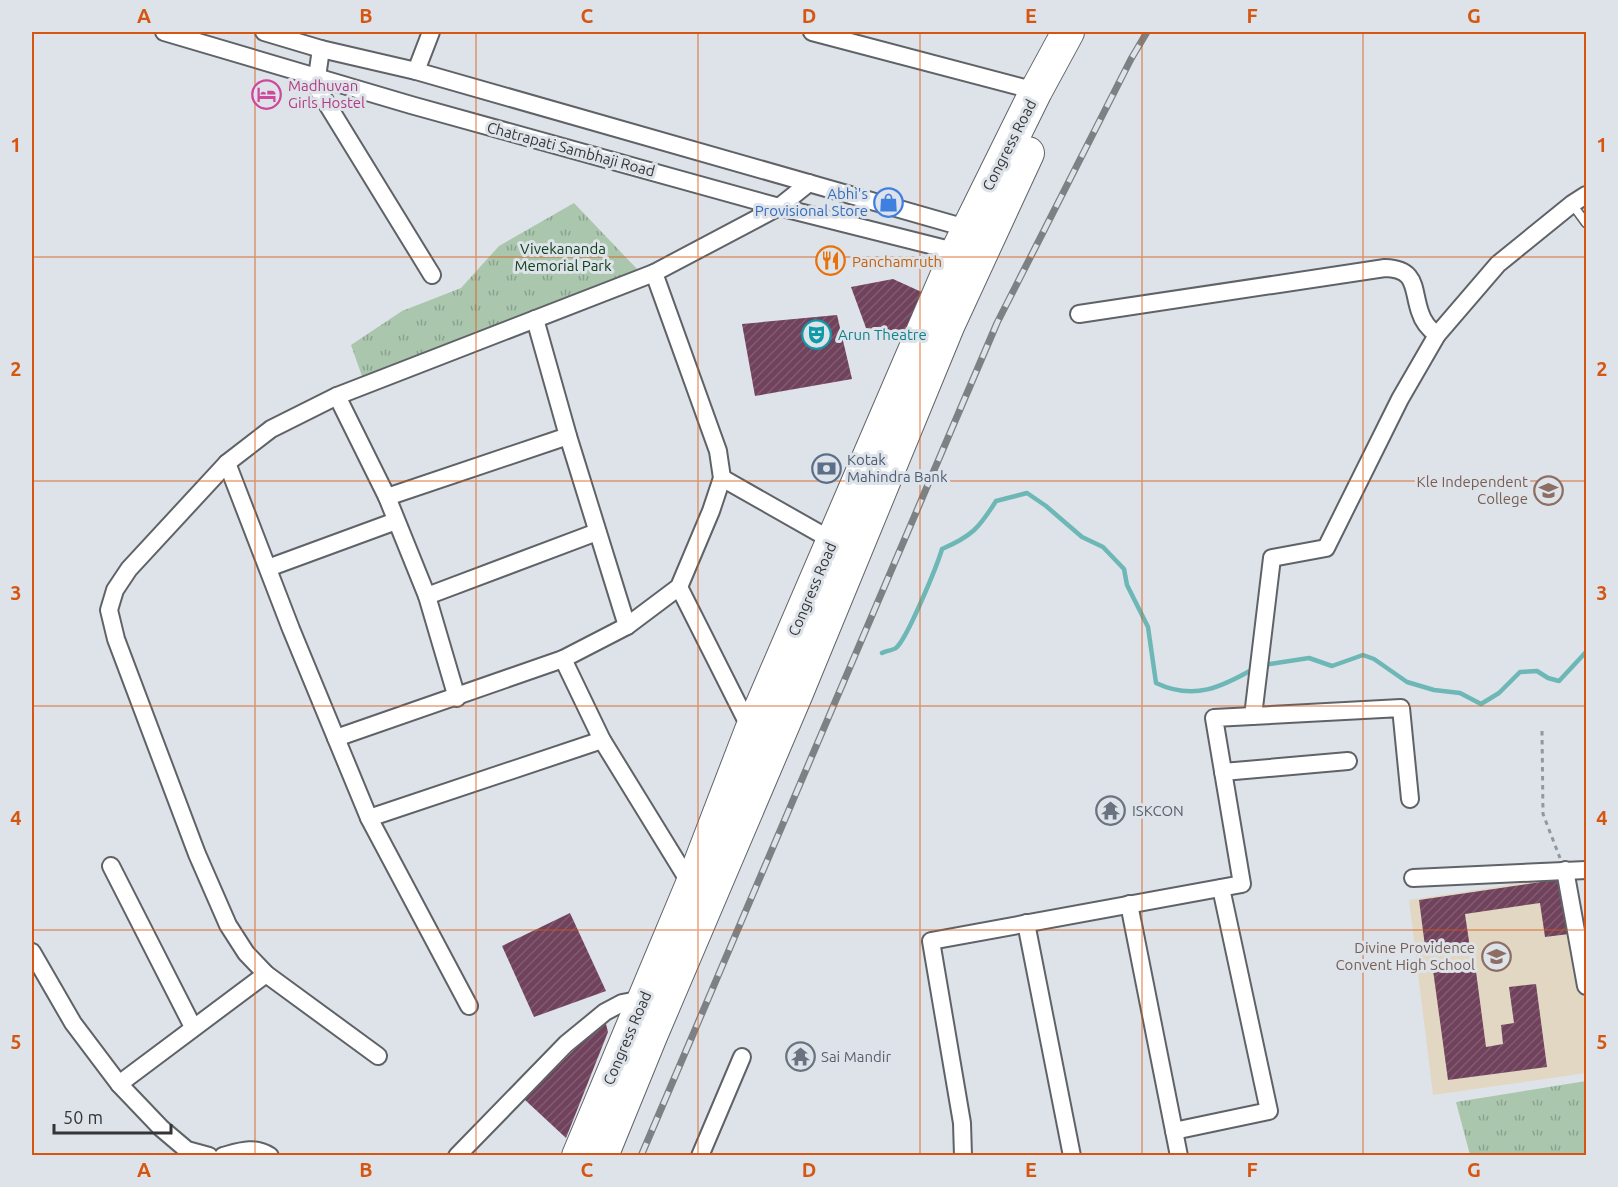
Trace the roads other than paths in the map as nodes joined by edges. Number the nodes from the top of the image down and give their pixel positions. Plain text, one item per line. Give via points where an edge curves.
1 (164, 32) edge
2 (272, 32) edge
3 (431, 32) edge
4 (812, 32) edge
5 (1068, 32) edge
6 (1090, 32) edge
7 (321, 49) junction
8 (416, 71) junction
9 (317, 77) junction
10 (1036, 91) junction
11 (809, 183) junction
12 (1579, 199) edge
13 (779, 207) junction
14 (1587, 223) edge
15 (974, 243) junction
16 (654, 273) junction
17 (432, 275) dead end
18 (1079, 314) dead end
19 (535, 319) junction
20 (1437, 335) junction
21 (337, 396) junction
22 (568, 436) junction
23 (227, 463) junction
24 (722, 478) junction
25 (387, 497) junction
26 (396, 521) junction
27 (597, 532) junction
28 (833, 541) junction
29 (268, 568) junction
30 (679, 587) junction
31 (427, 596) junction
32 (627, 626) junction
33 (563, 659) junction
34 (457, 698) junction
35 (1253, 716) junction
36 (752, 729) junction
37 (336, 738) junction
38 (602, 740) junction
39 (1348, 761) dead end
40 (1223, 772) junction
41 (1410, 799) dead end
42 (369, 819) junction
43 (111, 866) dead end
44 (1565, 870) junction
45 (1587, 870) edge
46 (1413, 878) dead end
47 (1221, 888) junction
48 (700, 893) junction
49 (1129, 904) junction
50 (1026, 923) junction
51 (32, 952) edge
52 (266, 974) junction
53 (1586, 977) edge
54 (643, 999) junction
55 (470, 1006) dead end
56 (194, 1027) junction
57 (378, 1056) dead end
58 (742, 1058) dead end
59 (119, 1084) junction
60 (1174, 1131) junction
61 (209, 1155) edge
62 (223, 1155) edge
63 (270, 1155) edge
64 (457, 1155) edge
65 (578, 1155) edge
66 (602, 1155) edge
67 (700, 1155) edge
68 (963, 1155) edge
69 (1072, 1155) edge
70 (1179, 1155) edge

1 - 9 street, Chatrapati Sambhaji Road
2 - 7 street, Chatrapati Sambhaji Road
3 - 8 street
4 - 10 street
5 - 10 highway, Congress Road
6 - 15 highway, Congress Road via 1034,141
7 - 8 street, Chatrapati Sambhaji Road
7 - 9 street
8 - 11 street, Chatrapati Sambhaji Road
9 - 13 street, Chatrapati Sambhaji Road
9 - 17 street via 318,91
10 - 15 highway, Congress Road
11 - 13 street
11 - 15 street, Chatrapati Sambhaji Road
12 - 14 lane
12 - 20 street via 1498,264
13 - 15 street, Chatrapati Sambhaji Road
13 - 16 street
15 - 28 highway, Congress Road
15 - 48 highway, Congress Road via 949,324
16 - 19 street
16 - 24 street via 718,451
18 - 20 street via 1397,268 1413,283 1419,312
19 - 21 street
19 - 22 street
20 - 35 street via 1400,399 1326,548 1272,558
21 - 23 street via 271,429
21 - 25 street
22 - 25 street
22 - 27 street
23 - 29 street
23 - 52 street via 129,569 115,590 109,610 116,639 228,925
24 - 28 street
24 - 30 street
25 - 26 street
26 - 29 street
26 - 31 street
27 - 31 street
27 - 32 street
28 - 36 highway, Congress Road
29 - 37 street
30 - 32 street
30 - 36 street
31 - 34 street
32 - 33 street
33 - 34 street
33 - 38 street
34 - 37 street
35 - 40 street via 1214,718
35 - 41 street via 1401,708
36 - 48 highway, Congress Road
37 - 42 street
38 - 42 street
38 - 48 street
39 - 40 street
40 - 47 street via 1242,884
42 - 55 street
43 - 56 street
44 - 45 street
44 - 46 street
44 - 53 street
47 - 49 street
47 - 60 street via 1269,1111
48 - 54 highway, Congress Road
48 - 66 highway, Congress Road
49 - 50 street
49 - 60 street
50 - 68 street via 931,941 962,1123
50 - 69 street
51 - 59 street via 73,1023
52 - 56 street
52 - 57 street
54 - 64 street via 622,1003 605,1012 566,1044
54 - 65 highway, Congress Road
56 - 59 street
58 - 67 street
59 - 61 street via 187,1150
60 - 70 street
62 - 63 street via 244,1150 261,1150

